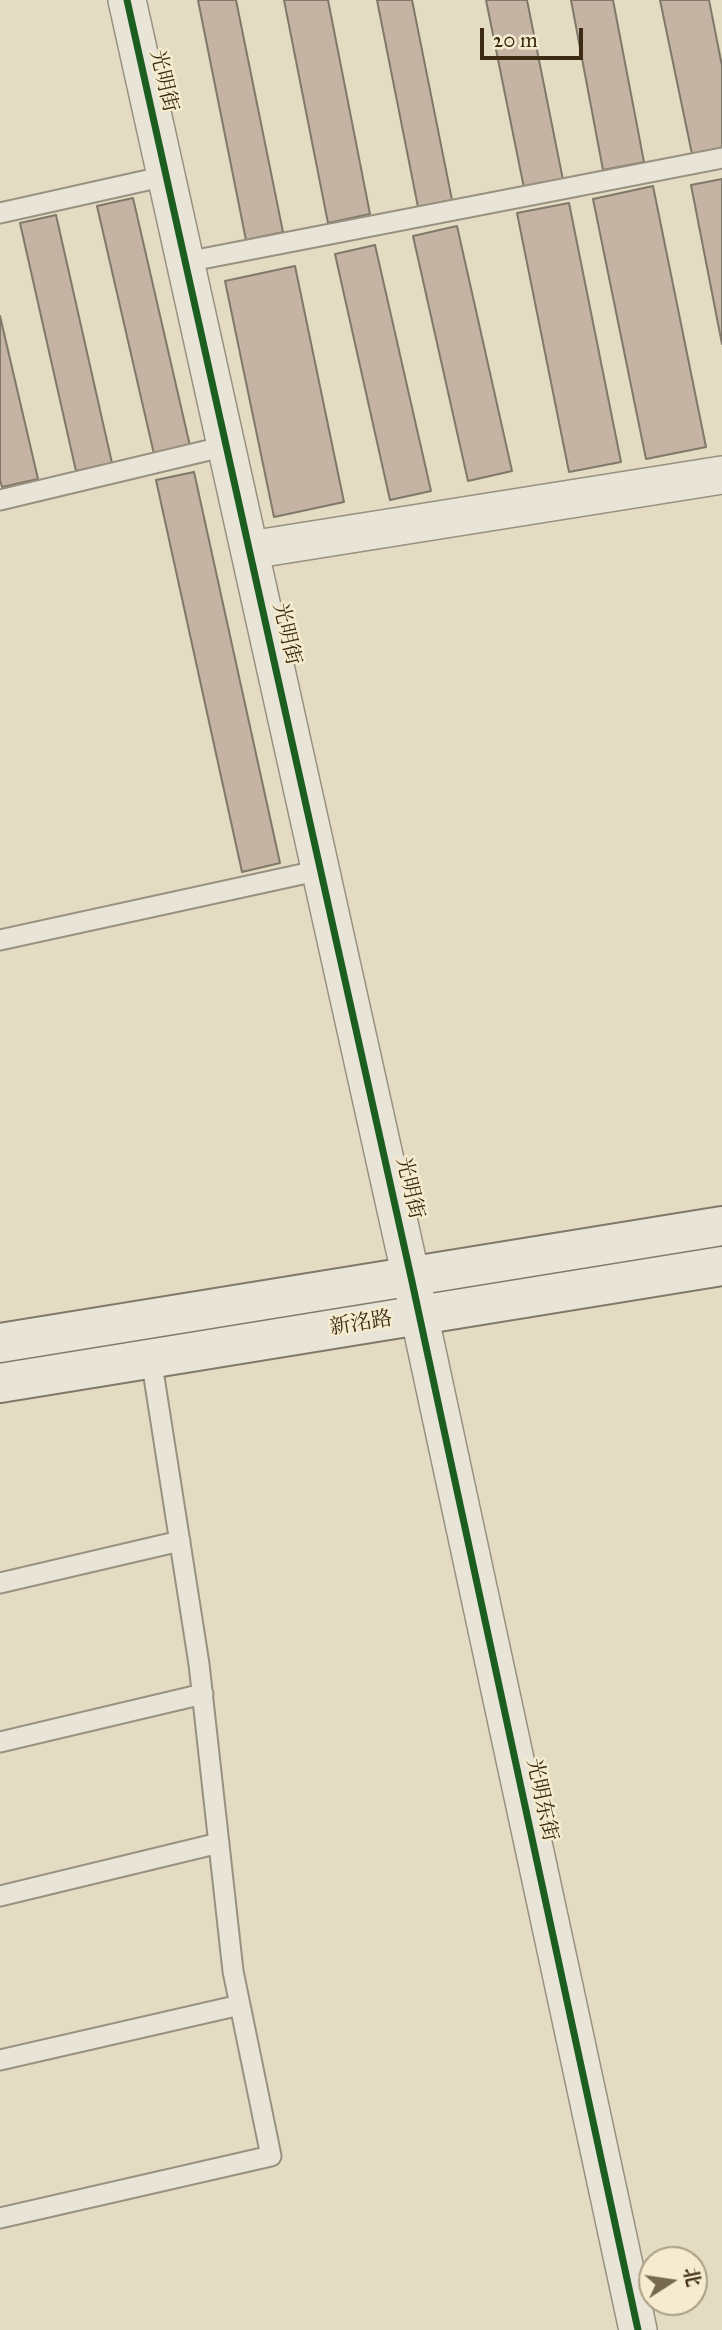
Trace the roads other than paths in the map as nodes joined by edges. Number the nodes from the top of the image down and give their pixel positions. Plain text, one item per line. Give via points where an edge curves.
1 (127, 0) edge
2 (722, 158) edge
3 (166, 176) junction
4 (0, 213) edge
5 (186, 262) junction
6 (226, 446) junction
7 (722, 475) edge
8 (0, 500) edge
9 (250, 550) junction
10 (321, 870) junction
11 (0, 940) edge
12 (722, 1226) edge
13 (722, 1266) edge
14 (411, 1276) junction
15 (418, 1315) junction
16 (0, 1343) edge
17 (151, 1358) junction
18 (0, 1383) edge
19 (180, 1541) junction
20 (0, 1583) edge
21 (203, 1695) junction
22 (0, 1742) edge
23 (219, 1843) junction
24 (0, 1896) edge
25 (240, 2005) junction
26 (0, 2060) edge
27 (0, 2218) edge
28 (638, 2330) edge

1 - 3 street, 光明街
2 - 5 lane
3 - 4 lane
3 - 5 street, 光明街
5 - 6 street, 光明街
6 - 8 lane
6 - 9 street, 光明街
7 - 9 street
9 - 10 street, 光明街
10 - 11 lane
10 - 14 street, 光明街
12 - 14 main road, 新洺路
13 - 15 main road, 新洺路
14 - 15 street, 光明东街
14 - 16 main road, 新洺路
15 - 17 main road, 新洺路
15 - 28 street, 光明东街
17 - 18 main road, 新洺路
17 - 19 lane
19 - 20 lane
19 - 21 lane
21 - 22 lane
21 - 23 lane
23 - 24 lane
23 - 25 lane
25 - 26 lane
25 - 27 lane via 271,2156

